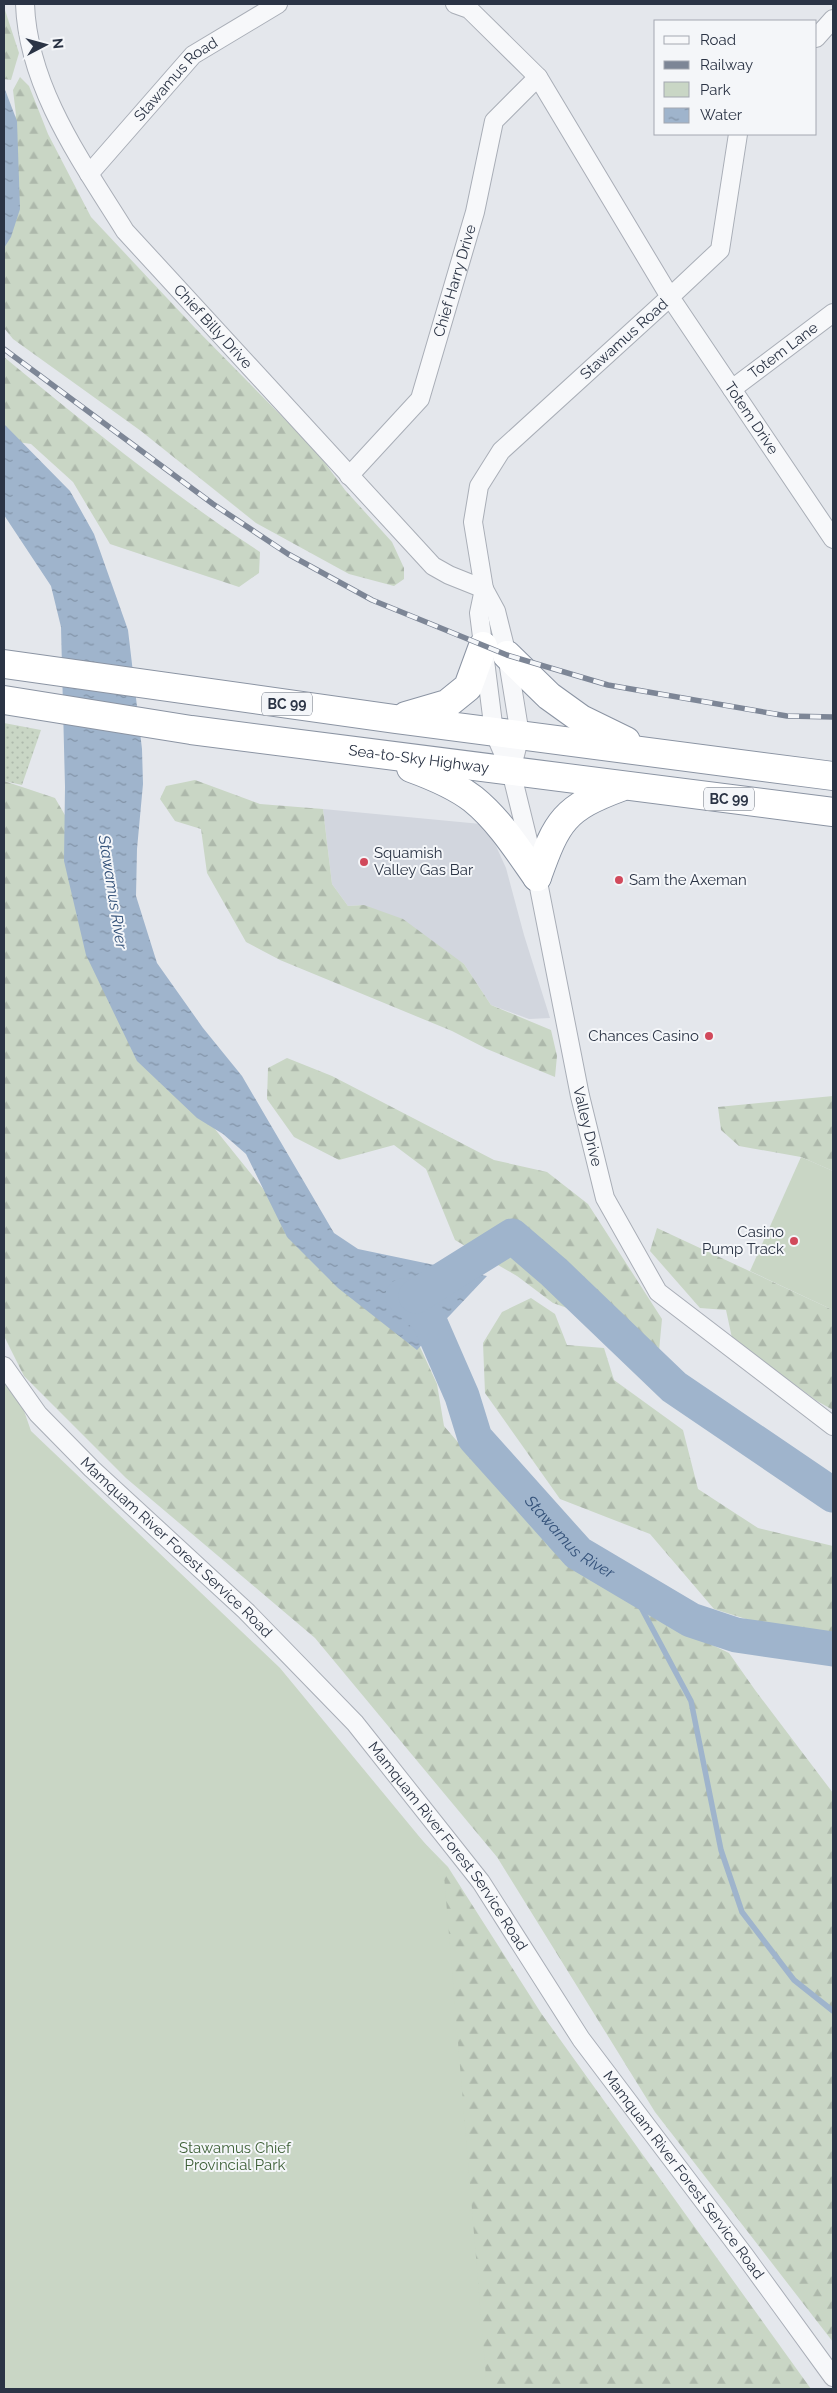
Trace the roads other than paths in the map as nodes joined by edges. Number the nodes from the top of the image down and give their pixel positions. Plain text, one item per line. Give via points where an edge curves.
1 (10, 4) edge
2 (25, 4) edge
3 (278, 4) edge
4 (466, 5) edge
5 (833, 19) edge
6 (26, 22) junction
7 (817, 37) edge
8 (538, 76) junction
9 (738, 135) edge
10 (89, 174) junction
11 (670, 297) junction
12 (833, 313) edge
13 (732, 389) junction
14 (349, 476) junction
15 (833, 540) edge
16 (484, 590) junction
17 (495, 651) junction
18 (4, 664) edge
19 (4, 700) edge
20 (395, 719) junction
21 (494, 732) junction
22 (520, 735) junction
23 (650, 752) junction
24 (375, 754) junction
25 (511, 771) junction
26 (833, 776) edge
27 (625, 786) junction
28 (833, 812) edge
29 (537, 877) junction
30 (4, 1366) edge
31 (833, 1426) edge
32 (833, 2377) edge

1 - 6 street
2 - 6 street, Chief Billy Drive
3 - 10 street, Stawamus Road via 193,55
4 - 8 street, Stawamus Road
5 - 7 street
6 - 10 street, Chief Billy Drive via 42,86
8 - 11 street, Stawamus Road
8 - 14 street, Chief Harry Drive via 494,121 475,212 420,399
9 - 11 street via 720,250
10 - 14 street, Chief Billy Drive via 125,231
11 - 13 street, Totem Drive
11 - 16 street, Stawamus Road via 501,452 479,486 473,522
12 - 13 street, Totem Lane
13 - 15 street, Totem Drive
14 - 16 street, Chief Billy Drive via 433,566
16 - 17 street, Stawamus Road via 480,613
16 - 17 street, Stawamus Road via 496,611
17 - 20 highway via 468,688 447,704
17 - 21 street, Stawamus Road
17 - 22 street, Stawamus Road
17 - 23 highway via 581,720
18 - 20 highway, BC 99
19 - 24 highway, Sea-to-Sky Highway / BC 99 via 192,730
20 - 21 highway, BC 99
21 - 22 highway, BC 99
21 - 25 street, Stawamus Road
22 - 23 highway, BC 99
22 - 25 street, Valley Drive
23 - 26 highway, BC 99
24 - 25 highway, Sea-to-Sky Highway / BC 99
24 - 29 highway via 440,778 473,799 500,826
25 - 27 highway, Sea-to-Sky Highway / BC 99
25 - 29 street, Valley Drive
27 - 28 highway, Sea-to-Sky Highway / BC 99
27 - 29 highway via 590,798 568,813 549,843
29 - 31 street, Valley Drive via 580,1096 605,1198 658,1292
30 - 32 street, Mamquam River Forest Service Road via 38,1414 92,1469 246,1611 355,1723 481,1882 581,2039

